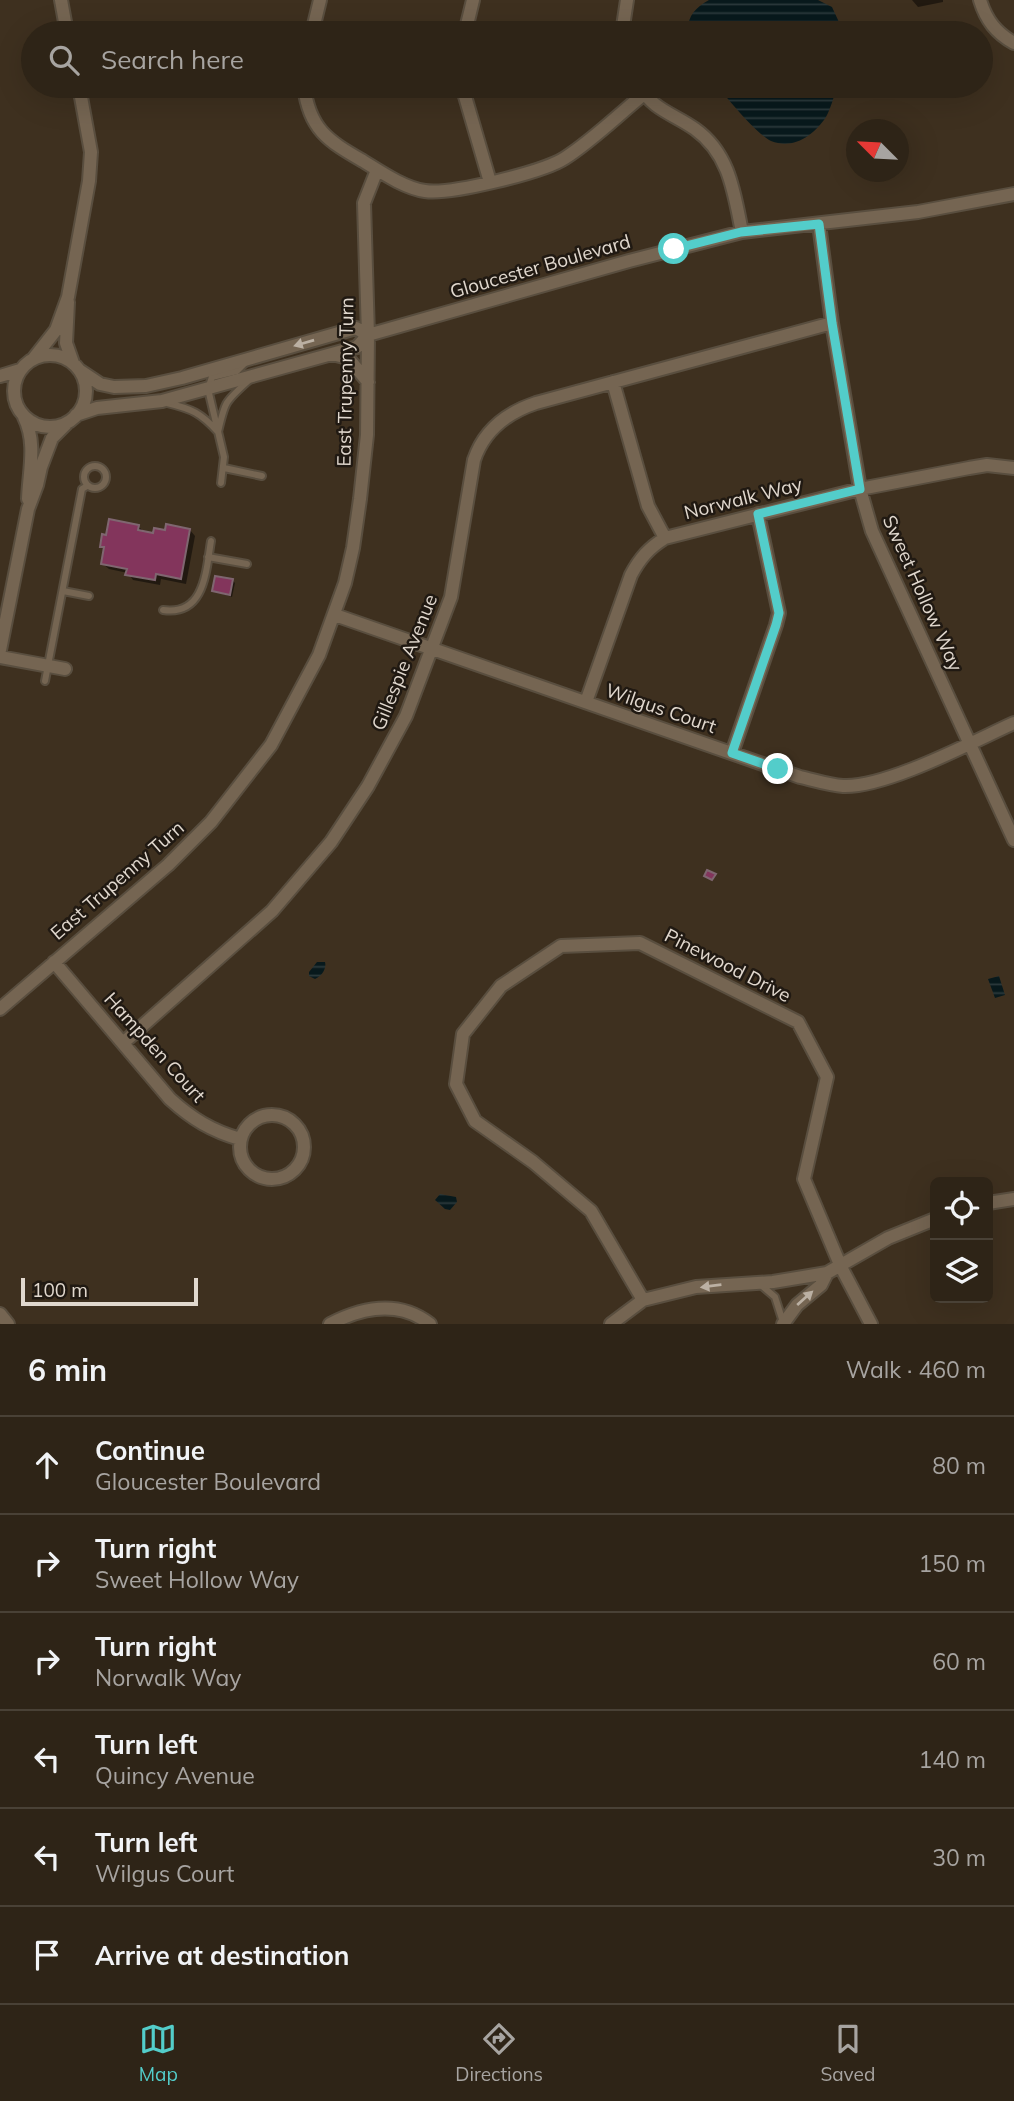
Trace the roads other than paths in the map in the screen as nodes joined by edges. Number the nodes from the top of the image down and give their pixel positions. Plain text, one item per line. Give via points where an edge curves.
1 (61, 0) edge
2 (320, 0) edge
3 (473, 0) edge
4 (627, 0) edge
5 (979, 0) edge
6 (65, 21) edge
7 (315, 21) edge
8 (468, 21) edge
9 (624, 21) edge
10 (990, 21) edge
11 (993, 26) edge
12 (1014, 43) edge
13 (81, 98) edge
14 (306, 98) edge
15 (466, 98) edge
16 (633, 98) edge
17 (650, 98) edge
18 (377, 170) junction
19 (490, 182) junction
20 (1014, 194) edge
21 (819, 224) junction
22 (741, 232) junction
23 (68, 297) junction
24 (832, 323) junction
25 (368, 335) junction
26 (332, 354) junction
27 (34, 358) junction
28 (249, 359) junction
29 (76, 367) junction
30 (7, 373) edge
31 (254, 376) junction
32 (368, 382) junction
33 (613, 382) junction
34 (208, 389) junction
35 (0, 397) edge
36 (162, 401) junction
37 (20, 411) junction
38 (72, 419) junction
39 (218, 432) junction
40 (224, 468) junction
41 (1014, 468) edge
42 (262, 476) dead end
43 (221, 482) dead end
44 (87, 486) dead end
45 (860, 489) junction
46 (28, 509) junction
47 (758, 514) junction
48 (665, 538) junction
49 (211, 541) dead end
50 (208, 557) junction
51 (247, 564) dead end
52 (62, 591) junction
53 (89, 596) dead end
54 (163, 610) dead end
55 (335, 615) junction
56 (433, 649) junction
57 (0, 650) edge
58 (0, 657) edge
59 (48, 666) junction
60 (65, 669) dead end
61 (45, 681) dead end
62 (586, 702) junction
63 (1014, 723) edge
64 (970, 743) junction
65 (732, 753) junction
66 (1014, 841) edge
67 (54, 962) junction
68 (0, 1009) edge
69 (122, 1043) junction
70 (240, 1139) junction
71 (1014, 1199) edge
72 (993, 1202) edge
73 (930, 1221) edge
74 (841, 1267) junction
75 (827, 1273) junction
76 (758, 1283) junction
77 (643, 1300) junction
78 (0, 1314) edge
79 (8, 1324) edge
80 (330, 1324) edge
81 (430, 1324) edge
82 (611, 1324) edge
83 (783, 1324) edge
84 (871, 1324) edge

1 - 6 street
2 - 7 street
3 - 8 street
4 - 9 street
5 - 10 street
11 - 12 street
13 - 23 street via 91,152
14 - 18 street via 323,135
15 - 19 street
16 - 19 street via 563,159
17 - 22 street via 665,113 694,129 721,156 731,180
18 - 19 street via 424,191 456,191
18 - 25 street, East Trupenny Turn via 364,203
20 - 21 street, Gloucester Boulevard
21 - 22 street, Gloucester Boulevard
21 - 24 street, Sweet Hollow Way
22 - 25 street, Gloucester Boulevard
23 - 27 street via 56,330
23 - 29 street via 66,343
24 - 33 street, Gillespie Avenue
24 - 45 street, Sweet Hollow Way
25 - 26 street, Gloucester Boulevard via 358,347
25 -> 28 street, Gloucester Boulevard via 356,328
25 - 32 street, East Trupenny Turn
26 - 31 street, Gloucester Boulevard
26 - 32 street via 348,358
27 - 29 street via 54,355
27 - 30 street
28 - 29 street, Gloucester Boulevard via 146,386 103,385
28 - 34 lane via 237,370 212,377
29 - 38 street via 84,378 86,396
30 - 37 street
31 - 34 street, Gloucester Boulevard
31 - 39 lane via 229,397
32 - 55 street, East Trupenny Turn via 358,519
33 - 48 street via 648,506
33 - 56 street, Gillespie Avenue via 518,409 482,441 474,460 451,597
34 - 36 street, Gloucester Boulevard
34 - 39 lane
35 - 37 street
36 - 38 street, Gloucester Boulevard via 97,408
36 - 39 lane via 201,414
37 - 38 street via 39,426
37 - 46 street via 30,428
38 - 46 street via 52,438
39 - 40 lane
40 - 42 lane
40 - 43 lane
41 - 45 street, Norwalk Way via 987,465
44 - 52 lane via 82,489
45 - 47 street, Norwalk Way
45 - 64 street, Sweet Hollow Way via 872,531
46 - 57 street
47 - 48 street, Norwalk Way
47 - 65 street via 779,613
48 - 62 street, Norwalk Way via 640,558 631,575
49 - 50 lane
50 - 51 lane
50 - 54 lane via 195,599 180,610
52 - 53 lane
52 - 59 lane
55 - 56 street, Wilgus Court
55 - 67 street, East Trupenny Turn via 302,692 237,791 188,846
56 - 62 street, Wilgus Court
56 - 69 street, Gillespie Avenue via 383,760 310,868 255,928
58 - 59 street
59 - 60 street
59 - 61 lane
62 - 65 street, Wilgus Court
63 - 64 street, Wilgus Court
64 - 65 street, Wilgus Court via 902,773 850,785 808,779
64 - 66 street, Sweet Hollow Way
67 - 68 street, East Trupenny Turn
67 - 69 street, Hampden Court
69 - 70 street, Hampden Court via 192,1118
70 - 70 street via 243,1162 261,1178 284,1178 302,1161 304,1145 299,1130 278,1115 252,1121
71 - 72 street
73 - 74 street via 888,1238
74 - 75 street
74 - 77 street, Pinewood Drive via 804,1179 827,1077 798,1022 640,943 561,946 501,986 463,1034 456,1084 475,1121 592,1211
74 - 84 street, Pinewood Drive
75 - 76 street
83 -> 75 street
76 -> 77 street via 696,1287
76 - 83 lane via 775,1297
77 - 82 street
78 - 79 street
80 - 81 street via 359,1311 380,1308 405,1311

